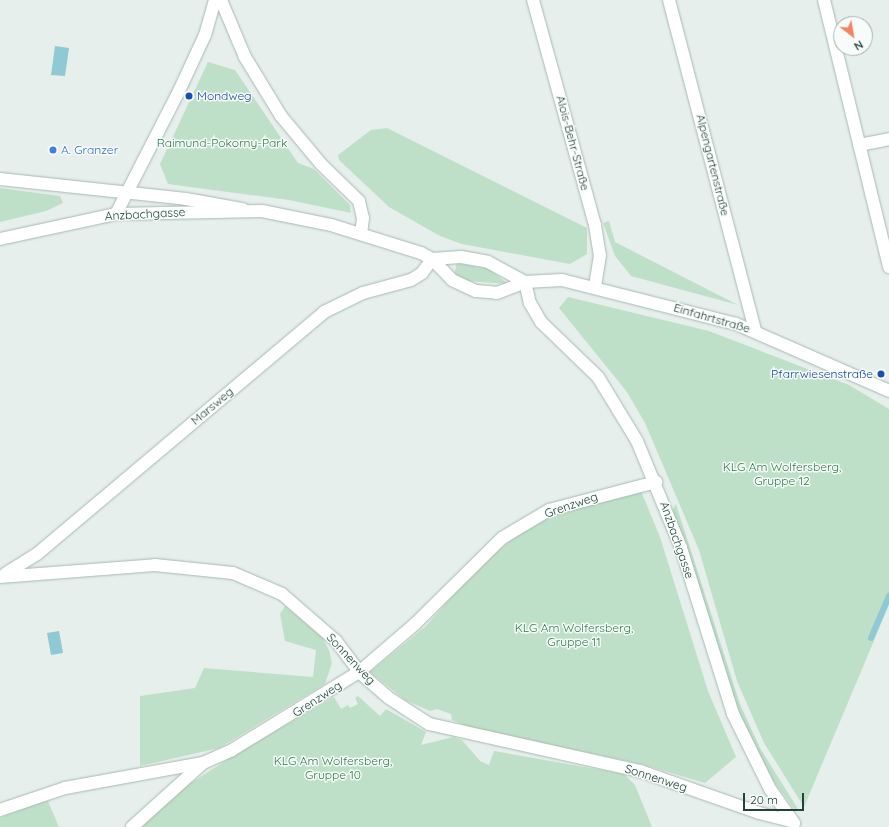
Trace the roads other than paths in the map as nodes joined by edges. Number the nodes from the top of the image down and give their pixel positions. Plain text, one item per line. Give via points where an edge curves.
1 (215, 0) edge
2 (221, 0) edge
3 (533, 0) edge
4 (669, 0) edge
5 (824, 0) edge
6 (889, 139) edge
7 (859, 145) junction
8 (0, 179) edge
9 (128, 192) junction
10 (244, 209) junction
11 (116, 214) junction
12 (361, 234) junction
13 (0, 240) edge
14 (432, 259) junction
15 (889, 267) edge
16 (526, 282) junction
17 (595, 287) junction
18 (755, 330) junction
19 (889, 391) edge
20 (656, 482) junction
21 (1, 576) edge
22 (359, 672) junction
23 (204, 763) junction
24 (0, 810) edge
25 (795, 824) edge
26 (132, 827) edge

1 - 9 street via 207,30 179,92
2 - 12 street via 245,57 281,116 321,164 358,201 363,218
3 - 17 street, Alois-Behr-Straße via 595,225 600,255
4 - 18 street, Alpengartenstraße
5 - 7 street
6 - 7 street
7 - 15 street
8 - 9 street
9 - 10 street, Anzbachgasse
9 - 11 street
10 - 11 street, Anzbachgasse
10 - 12 street, Anzbachgasse via 292,216
11 - 13 street, Anzbachgasse
12 - 14 street, Anzbachgasse
14 - 16 street, Anzbachgasse via 462,257 488,262
14 - 16 street, Anzbachgasse via 452,280 476,291 497,293
14 - 21 street, Marsweg via 422,273 411,280 363,293 324,312 37,554
16 - 17 street, Einfahrtstraße via 562,280
16 - 20 street, Anzbachgasse via 530,303 541,322 591,369 614,400
17 - 18 street, Einfahrtstraße
18 - 19 street, Einfahrtstraße
20 - 22 street, Grenzweg via 549,510 502,538 415,624
20 - 25 street, Anzbachgasse via 681,548 730,708 770,789
21 - 22 street, Sonnenweg via 155,565 233,573 282,594 336,641
22 - 23 street, Grenzweg via 279,723
22 - 25 street, Sonnenweg via 388,698 429,724 640,771
23 - 24 street, Grenzweg via 65,788
23 - 26 street

